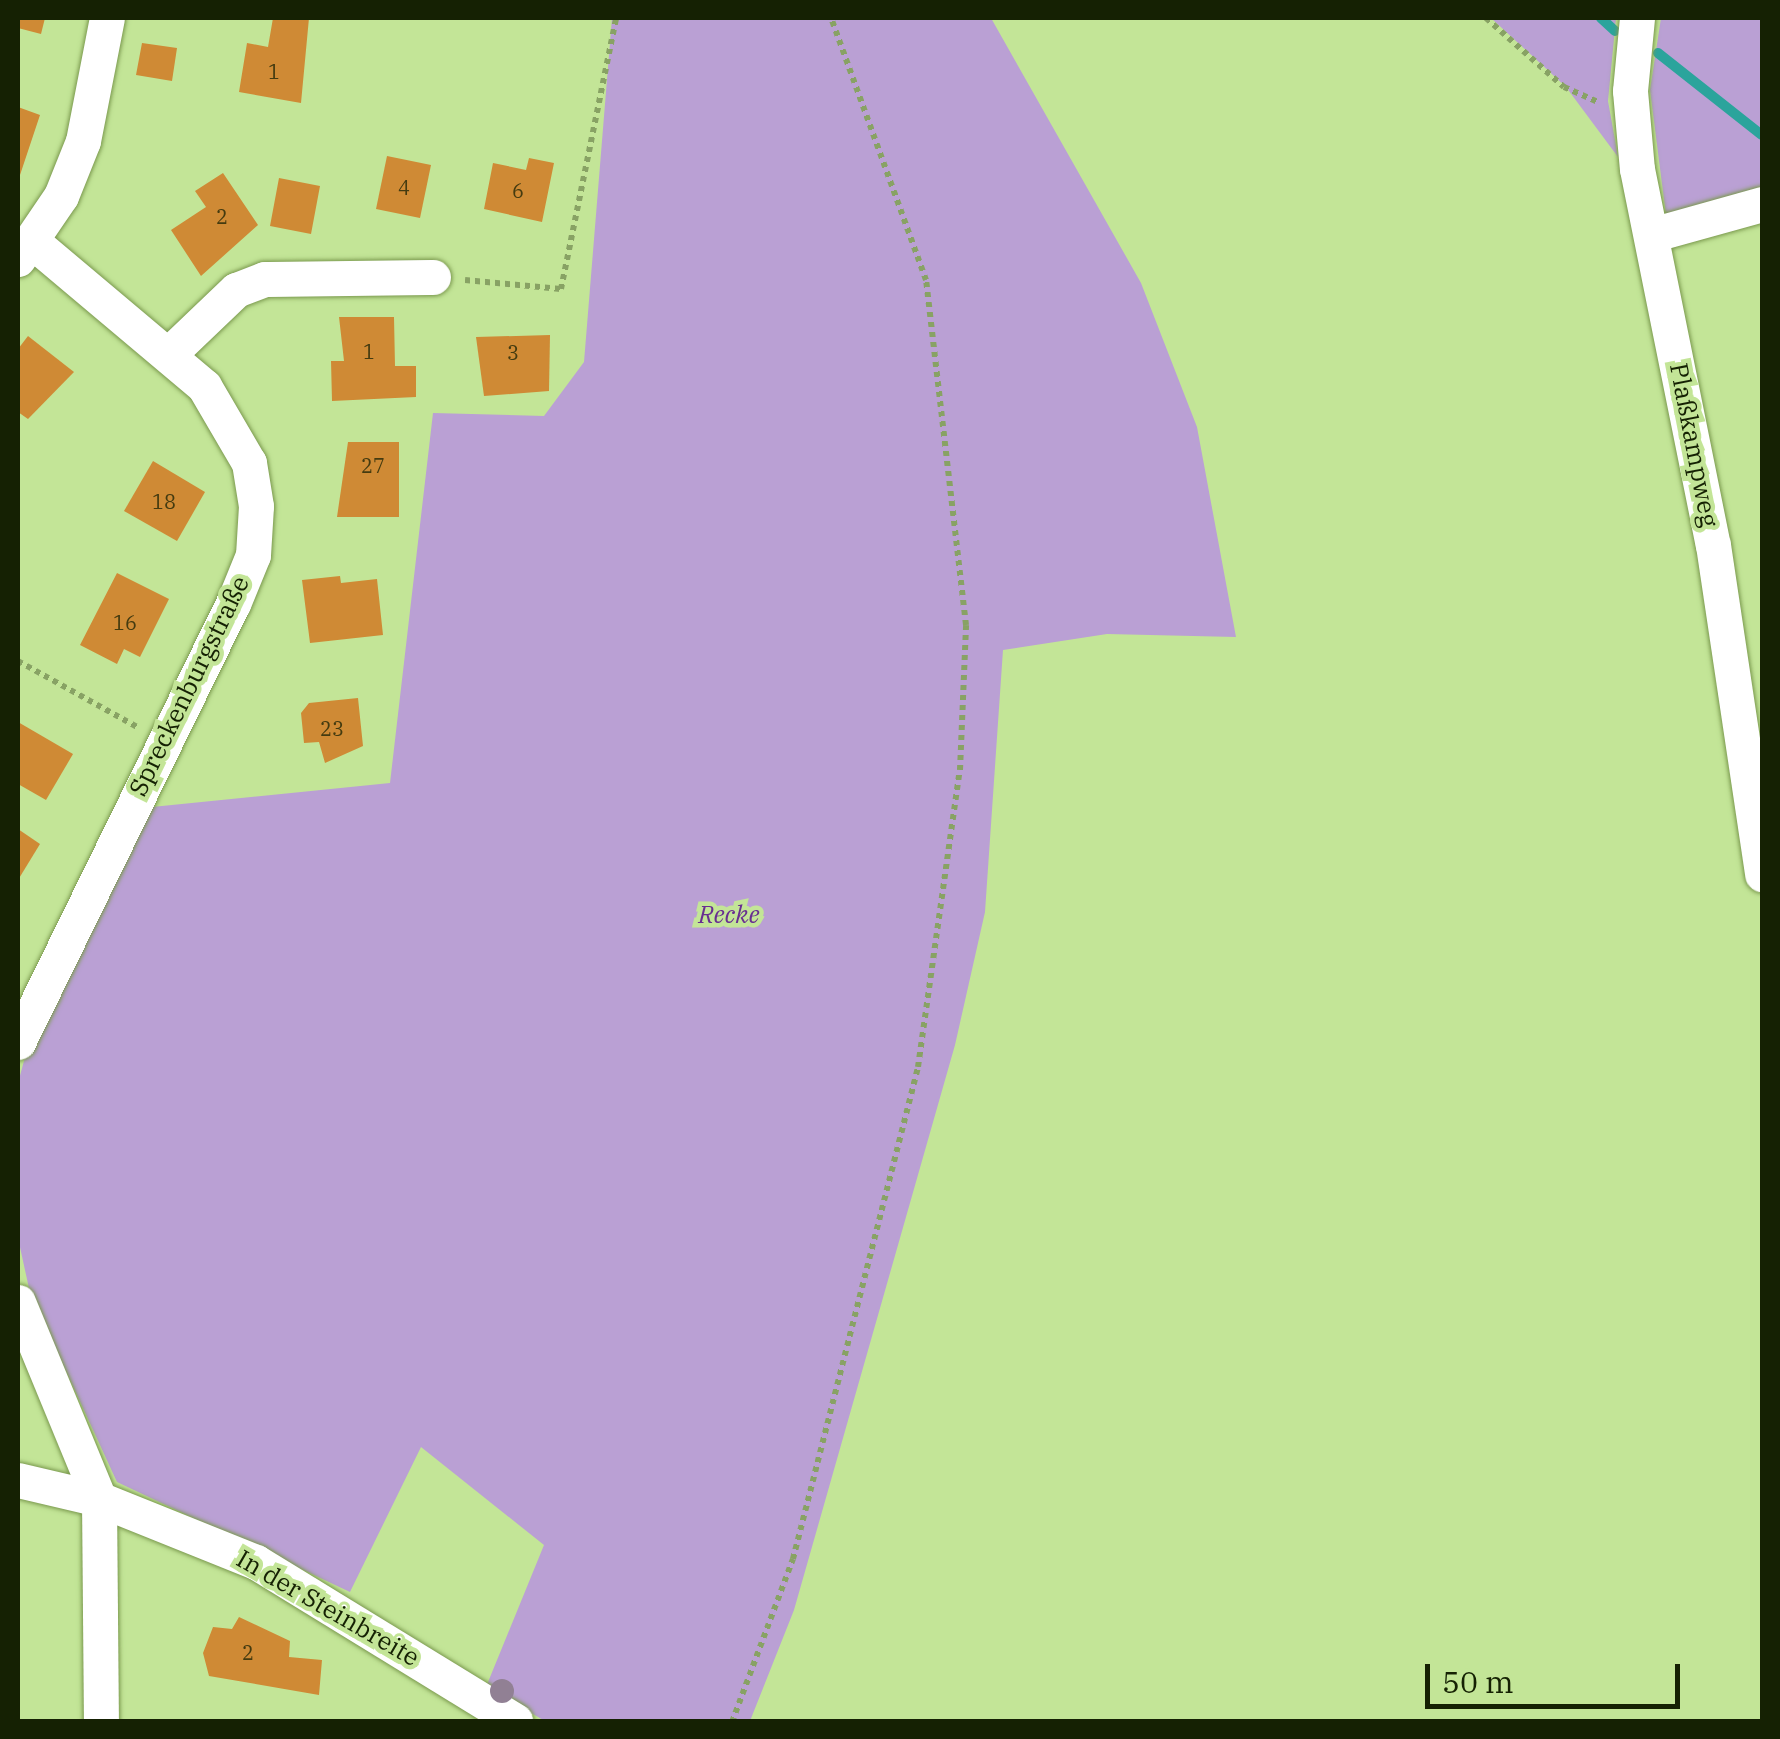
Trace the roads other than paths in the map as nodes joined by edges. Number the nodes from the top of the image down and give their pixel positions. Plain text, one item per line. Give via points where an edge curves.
1 (107, 18) edge
2 (1637, 18) edge
3 (1762, 204) edge
4 (1651, 235) junction
5 (25, 250) edge
6 (433, 277) road end
7 (169, 354) junction
8 (1762, 874) edge
9 (18, 1042) edge
10 (18, 1302) edge
11 (18, 1480) edge
12 (99, 1500) junction
13 (515, 1721) edge
14 (100, 1722) edge

1 - 5 street via 83,141
2 - 4 street, Plaßkampweg via 1631,106
3 - 4 street
4 - 8 street, Plaßkampweg via 1714,545
5 - 7 street, Spreckenburgstraße
6 - 7 street via 265,279 236,290
7 - 9 street, Spreckenburgstraße via 234,430 256,506 253,556
10 - 12 street
11 - 12 street, In der Steinbreite
12 - 13 street, In der Steinbreite via 256,1562
12 - 14 street

